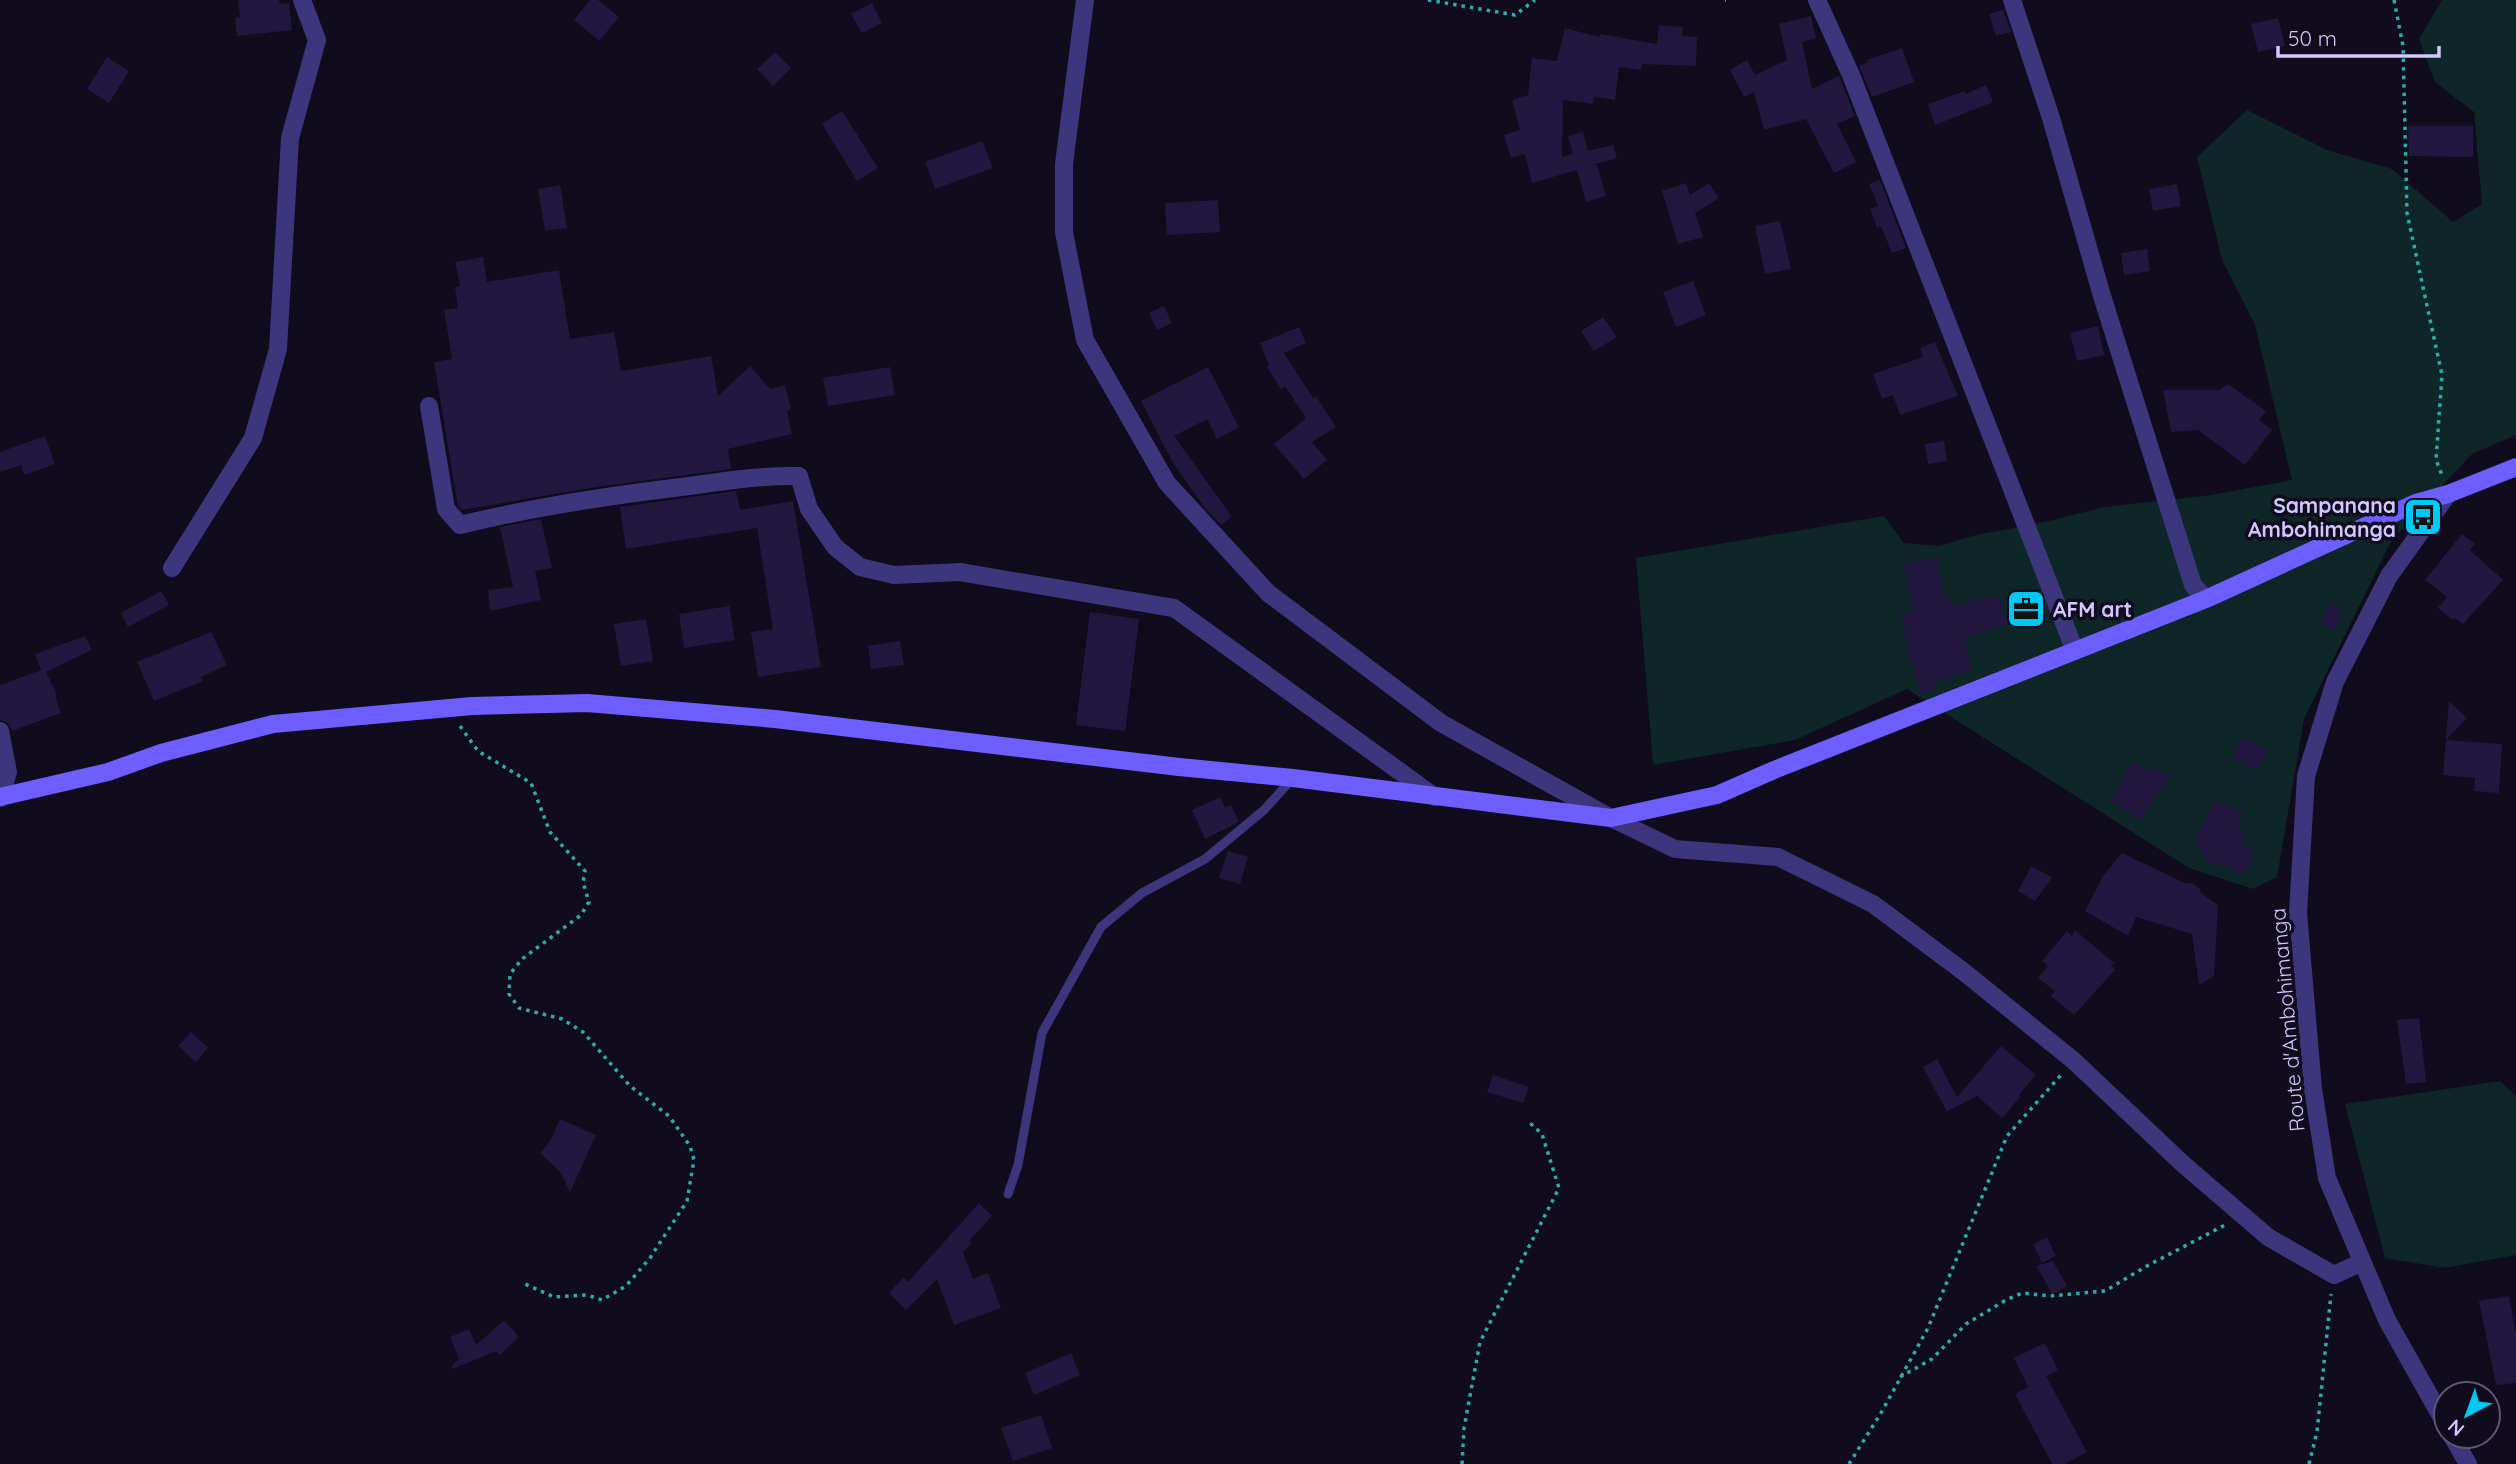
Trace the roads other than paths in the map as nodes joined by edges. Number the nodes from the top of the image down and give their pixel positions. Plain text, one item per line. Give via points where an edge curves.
1 (302, 0) edge
2 (1085, 0) edge
3 (1817, 0) edge
4 (2012, 0) edge
5 (429, 406) dead end
6 (2516, 467) edge
7 (2448, 494) junction
8 (172, 568) dead end
9 (2206, 599) junction
10 (2075, 651) junction
11 (0, 731) edge
12 (1293, 778) junction
13 (1, 797) edge
14 (1435, 797) junction
15 (1611, 818) junction
16 (1008, 1195) dead end
17 (2362, 1262) junction
18 (2432, 1400) edge

1 - 8 street via 317,40 290,138 278,349 253,438
2 - 15 street via 1064,164 1064,232 1085,340 1167,483 1268,593 1441,723
3 - 10 street via 1851,75
4 - 9 street via 2193,585
5 - 14 street via 446,509 460,525 520,510 635,493 799,475 809,509 835,547 860,567 894,575 960,572 1174,608
6 - 7 main road
7 - 9 main road via 2416,503
7 - 17 street, Route d'Ambohimanga via 2389,576 2341,670 2306,776 2298,913 2313,1089 2328,1178
9 - 10 main road
10 - 15 main road via 1717,795
11 - 13 street via 8,772
12 - 13 main road via 748,716 587,703 454,708 273,724 108,772
12 - 14 main road
12 - 16 lane via 1264,810 1205,859 1142,892 1101,927 1042,1033 1018,1166
14 - 15 main road
15 - 17 street via 1675,849 1777,857 1873,904 2074,1060 2268,1237 2334,1275
17 - 18 street, Route d'Ambohimanga via 2387,1320

